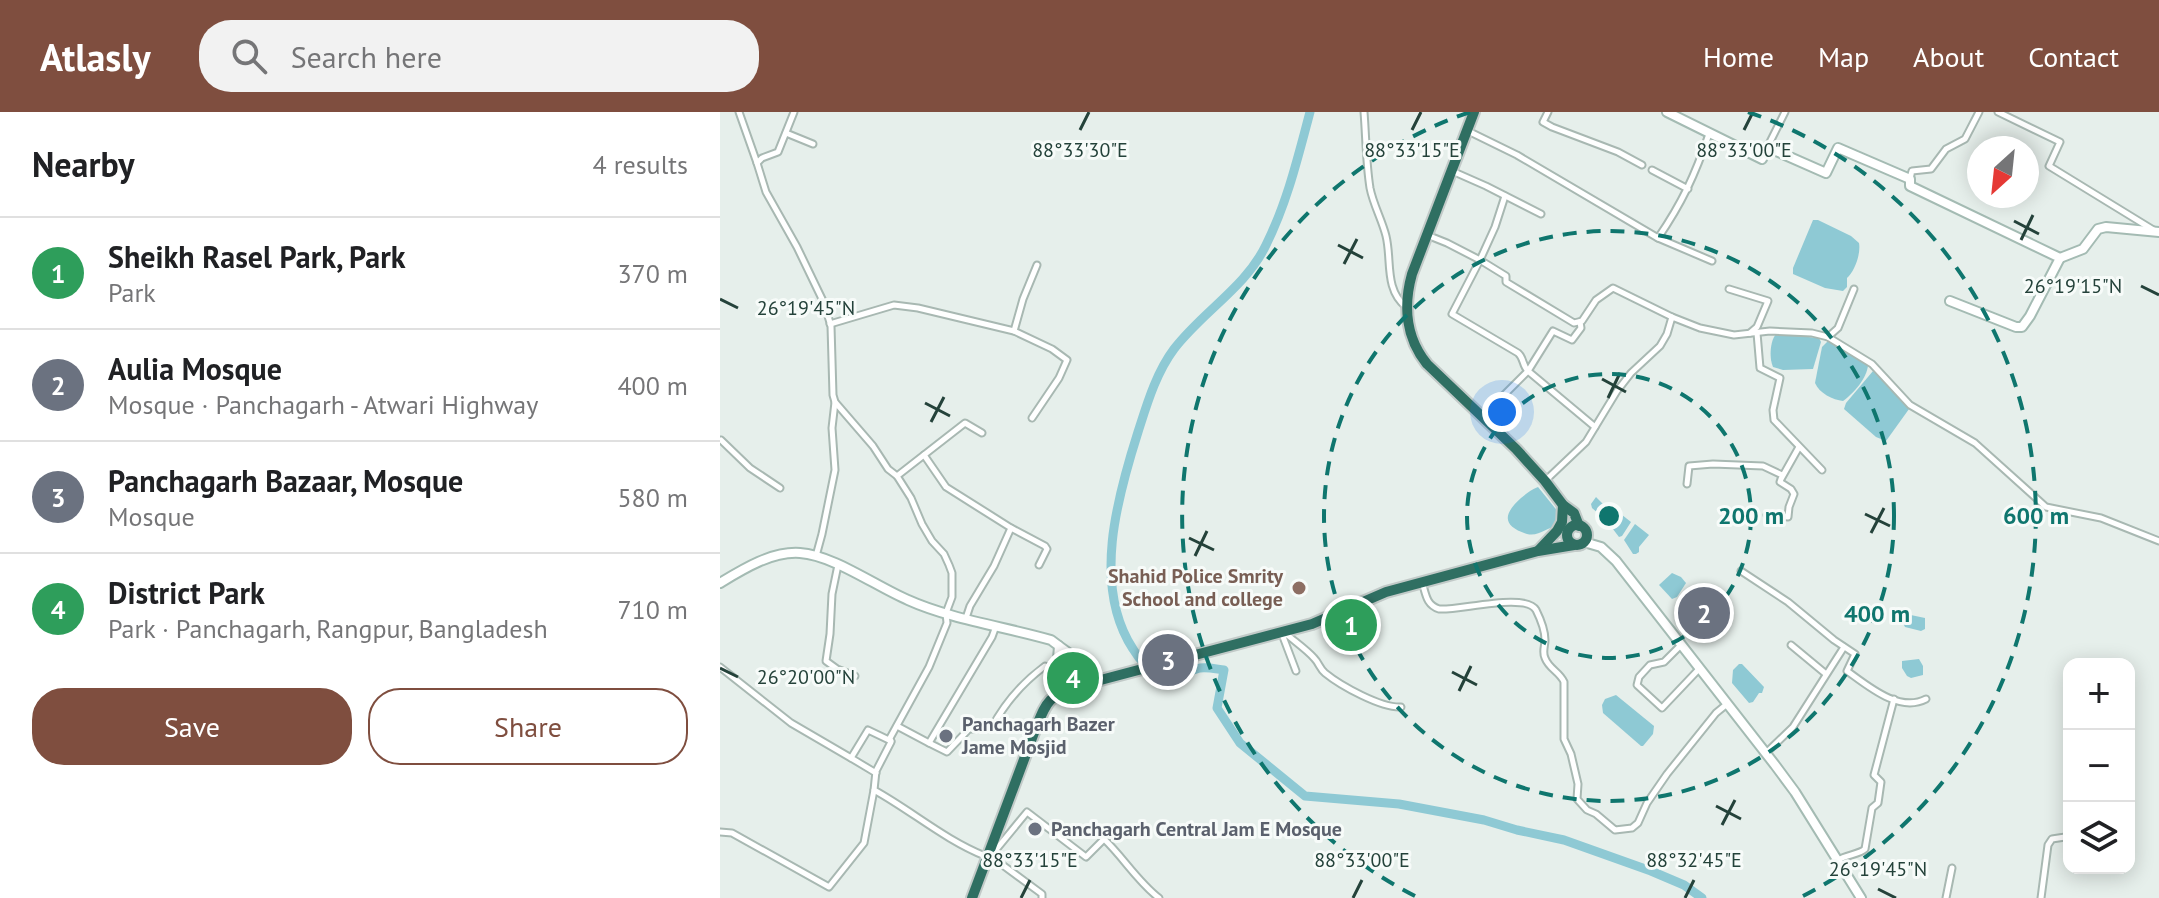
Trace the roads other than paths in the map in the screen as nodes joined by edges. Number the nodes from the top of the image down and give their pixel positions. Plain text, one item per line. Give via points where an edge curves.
1 (739, 112) edge
2 (794, 112) edge
3 (1364, 112) edge
4 (1474, 112) edge
5 (1548, 112) edge
6 (1667, 112) edge
7 (1785, 112) edge
8 (1979, 112) edge
9 (1998, 112) edge
10 (1467, 131) junction
11 (786, 133) junction
12 (1709, 134) junction
13 (813, 144) dead end
14 (1767, 147) junction
15 (757, 163) junction
16 (1642, 165) dead end
17 (1652, 170) dead end
18 (1451, 171) junction
19 (1910, 179) junction
20 (1688, 189) junction
21 (1505, 196) junction
22 (1541, 214) dead end
23 (2158, 232) edge
24 (1427, 235) junction
25 (1658, 238) junction
26 (2060, 258) junction
27 (1480, 260) junction
28 (1712, 261) dead end
29 (1037, 265) dead end
30 (1729, 289) dead end
31 (1854, 289) dead end
32 (1950, 301) dead end
33 (1406, 307) junction
34 (1672, 317) junction
35 (1580, 322) junction
36 (830, 324) junction
37 (1014, 331) junction
38 (1757, 333) junction
39 (1749, 334) junction
40 (1828, 337) junction
41 (1528, 371) junction
42 (835, 402) junction
43 (1482, 417) junction
44 (1032, 418) dead end
45 (1595, 427) junction
46 (982, 433) dead end
47 (720, 440) edge
48 (1799, 447) junction
49 (924, 455) junction
50 (1822, 470) dead end
51 (1782, 475) junction
52 (897, 476) junction
53 (1545, 481) junction
54 (1687, 484) dead end
55 (780, 488) dead end
56 (1562, 509) junction
57 (1767, 515) dead end
58 (1578, 522) junction
59 (1011, 528) junction
60 (1567, 536) junction
61 (1582, 541) junction
62 (2159, 541) edge
63 (1560, 546) junction
64 (1538, 551) junction
65 (815, 557) junction
66 (838, 565) junction
67 (1039, 565) dead end
68 (1741, 571) dead end
69 (1422, 582) junction
70 (720, 583) edge
71 (946, 613) junction
72 (966, 618) junction
73 (996, 625) junction
74 (1283, 632) junction
75 (1682, 644) junction
76 (1791, 645) dead end
77 (1059, 646) junction
78 (1844, 647) junction
79 (720, 667) edge
80 (1700, 668) junction
81 (1296, 671) dead end
82 (1057, 672) junction
83 (1826, 674) junction
84 (855, 676) dead end
85 (1099, 681) junction
86 (1062, 692) junction
87 (1894, 699) junction
88 (1926, 699) dead end
89 (1727, 703) junction
90 (1401, 707) dead end
91 (897, 726) junction
92 (891, 741) junction
93 (929, 743) junction
94 (1766, 753) junction
95 (851, 758) junction
96 (876, 773) junction
97 (874, 790) junction
98 (720, 832) edge
99 (2063, 837) edge
100 (988, 855) junction
101 (1838, 861) junction
102 (1952, 868) dead end
103 (972, 898) edge
104 (1042, 898) edge
105 (1159, 898) edge
106 (1861, 898) edge
107 (1946, 898) edge
108 (2041, 898) edge

1 - 15 street
2 - 11 street
3 - 33 street via 1371,190 1387,240 1392,285
4 - 10 highway
5 - 16 street via 1543,122
6 - 12 street
7 - 14 street
8 - 19 street via 1965,139 1946,149 1931,169 1912,171
9 - 23 street via 2060,142 2049,166
10 - 18 highway
10 - 25 street
11 - 13 street
11 - 15 street via 778,152
12 - 14 street via 1762,159
12 - 20 street
14 - 19 street via 1826,173 1838,148
15 - 36 street
17 - 20 street
18 - 21 street
18 - 24 highway
19 - 26 street via 1910,186
20 - 25 street
21 - 22 street
21 - 27 street
23 - 26 street via 2098,229 2083,249
24 - 27 street
24 - 33 highway
25 - 28 street
26 - 32 street via 2022,327
27 - 35 street via 1506,276 1506,282
27 - 41 street via 1452,314 1518,353
29 - 37 street
30 - 39 street via 1768,301
31 - 40 street via 1838,328
33 - 43 highway via 1410,334 1422,358
34 - 35 street via 1613,288
34 - 39 street via 1711,331
34 - 45 street via 1660,346 1617,391
35 - 41 street via 1572,340 1551,333
36 - 37 street via 894,305
36 - 42 street
37 - 44 street via 1067,360
38 - 39 street
38 - 40 street via 1793,331
38 - 48 street via 1760,368 1780,378 1774,420
40 - 62 street via 1872,364 1910,405 1975,443 2043,506 2101,518
41 - 43 street
41 - 45 street
42 - 52 street
42 - 65 street via 835,470
43 - 53 highway
45 - 53 street
46 - 49 street via 965,423
47 - 55 street
48 - 50 street
48 - 51 street
49 - 52 street
49 - 59 street via 946,487
51 - 54 street via 1763,466 1689,466
51 - 57 street via 1780,482 1794,494 1788,517
52 - 71 street via 952,573
53 - 56 highway
56 - 58 highway via 1572,511
56 - 64 highway via 1557,531
58 - 60 highway
58 - 61 highway via 1585,530
59 - 67 street via 1045,546
59 - 72 street
60 - 61 highway via 1568,541
60 - 63 highway
61 - 63 highway
61 - 75 street via 1602,544
63 - 64 highway
64 - 69 highway
65 - 66 street
65 - 70 street via 800,552 769,557
66 - 71 street via 909,601
66 - 84 street via 826,661
68 - 78 street
69 - 74 highway
69 - 89 street via 1428,602 1439,609 1516,601 1535,608 1545,636 1544,657 1564,682 1564,739 1578,784 1577,799 1615,830 1638,823 1667,774
71 - 72 street
71 - 91 street via 929,667
72 - 73 street
73 - 77 street
73 - 93 street
74 - 81 street
74 - 85 highway
74 - 90 street via 1330,677 1374,700
75 - 80 street
75 - 80 street via 1664,662 1650,665 1637,685 1662,708
76 - 83 street
77 - 82 street
77 - 85 street
78 - 83 street
78 - 87 street via 1855,656 1847,671
79 - 95 street via 791,723
80 - 89 street
82 - 86 street
82 - 93 street via 1045,666 1035,674 1006,702 991,729 969,729 947,752
83 - 94 street via 1789,732
85 - 86 highway
86 - 100 highway via 1045,706
87 - 88 street via 1911,704
87 - 101 street via 1874,775 1881,782 1879,800 1872,808 1865,849
89 - 94 street
91 - 92 street
91 - 93 street
92 - 95 street via 868,730
92 - 96 street
94 - 101 street
95 - 96 street
96 - 97 street
97 - 98 street via 864,843 829,887 732,833
97 - 100 street via 965,847
99 - 108 street via 2048,845
100 - 103 highway
100 - 104 street
100 - 105 street via 1027,812 1086,857 1104,839
101 - 106 street
102 - 107 street

